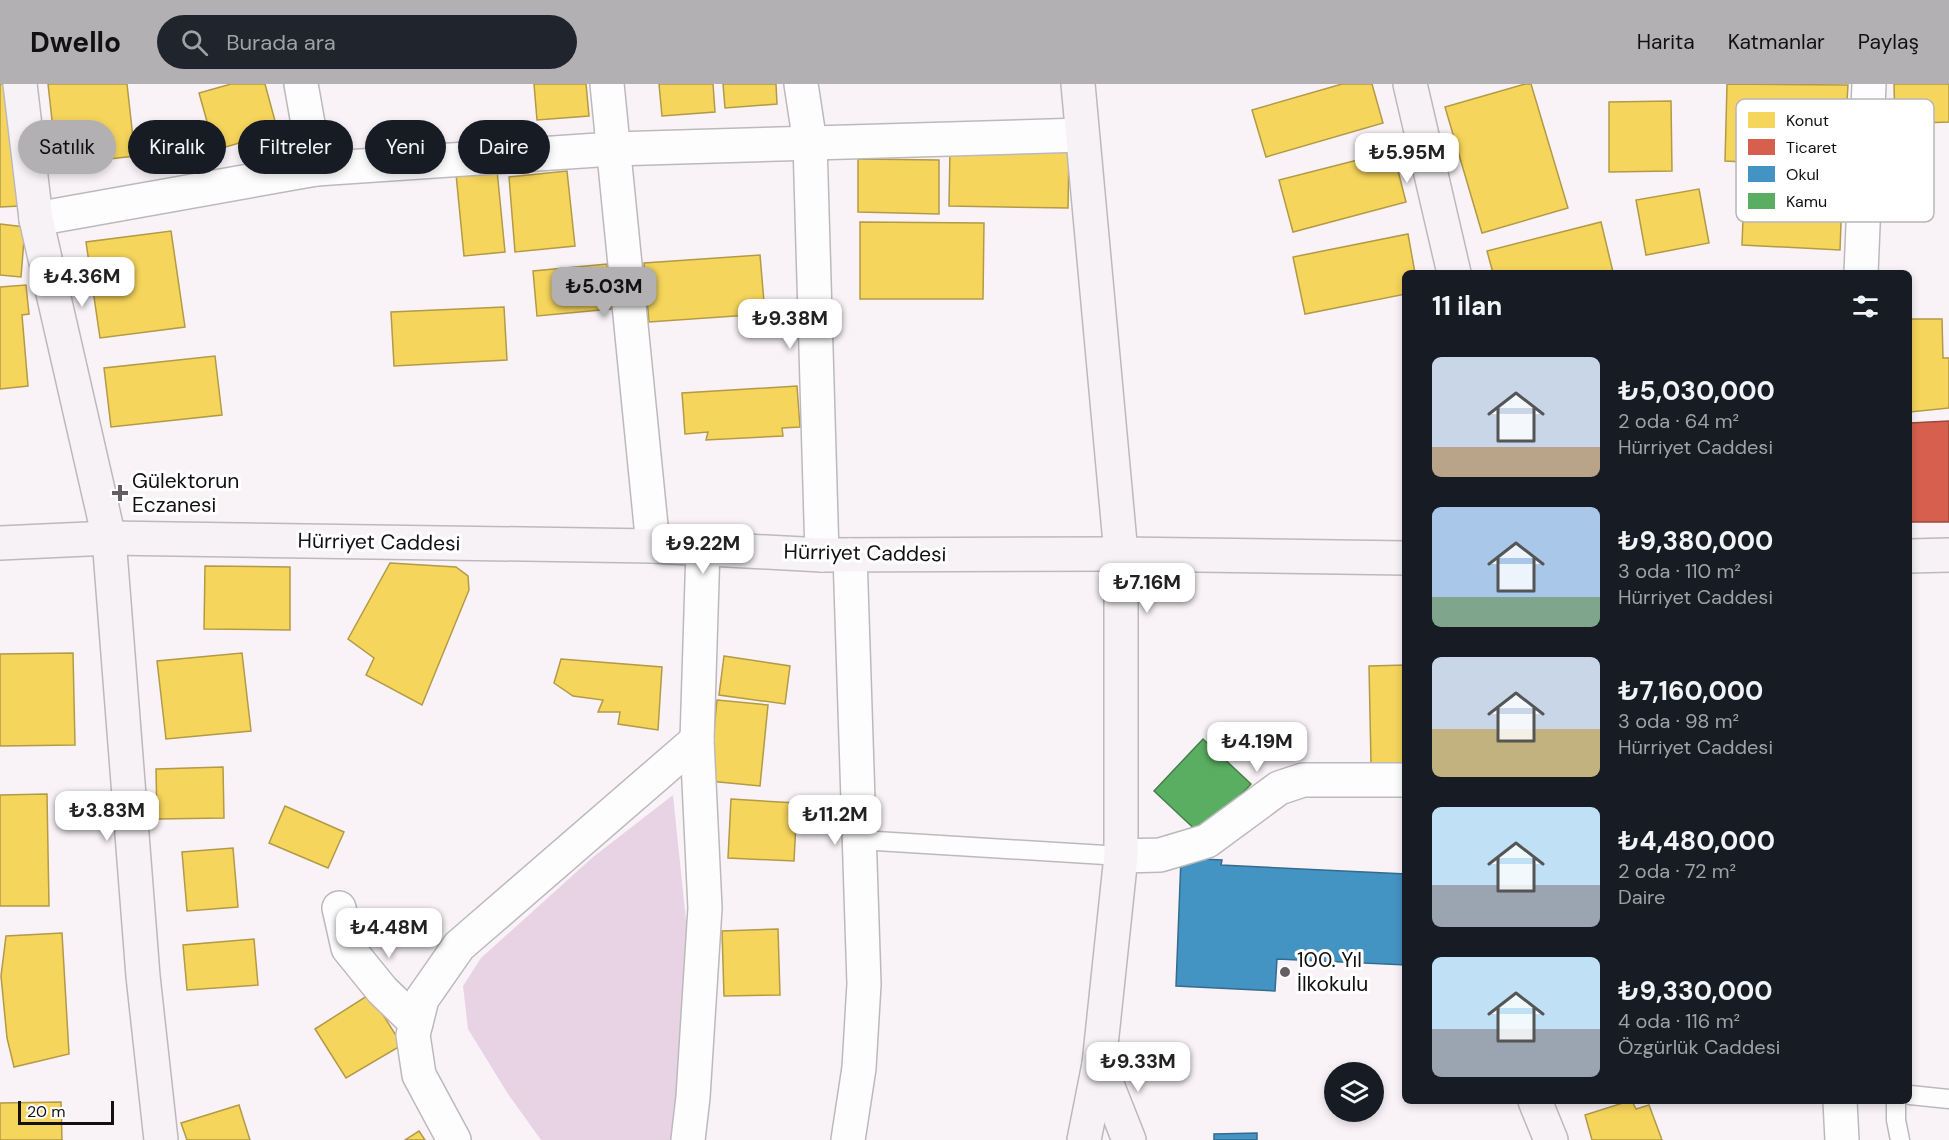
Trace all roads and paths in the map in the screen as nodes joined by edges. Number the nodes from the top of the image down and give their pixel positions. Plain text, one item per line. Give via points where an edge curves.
1 (20, 84) edge
2 (302, 84) edge
3 (607, 84) edge
4 (801, 84) edge
5 (1078, 84) edge
6 (1410, 84) edge
7 (1869, 84) edge
8 (1868, 99) edge
9 (308, 120) edge
10 (1082, 135) junction
11 (810, 143) junction
12 (613, 149) junction
13 (353, 167) edge
14 (288, 174) edge
15 (36, 219) junction
16 (1863, 222) edge
17 (1453, 270) edge
18 (1861, 270) edge
19 (109, 538) junction
20 (0, 543) edge
21 (652, 546) junction
22 (703, 549) junction
23 (1121, 554) junction
24 (836, 555) junction
25 (1949, 555) edge
26 (1912, 556) edge
27 (1402, 558) edge
28 (697, 740) junction
29 (1402, 780) edge
30 (860, 840) junction
31 (1121, 856) junction
32 (339, 908) dead end
33 (416, 1023) junction
34 (1099, 1064) junction
35 (1912, 1095) edge
36 (1949, 1099) edge
37 (1536, 1104) edge
38 (1840, 1104) edge
39 (1896, 1104) edge
40 (161, 1140) edge
41 (454, 1140) edge
42 (688, 1140) edge
43 (848, 1140) edge
44 (1084, 1140) edge
45 (1129, 1140) edge
46 (1551, 1140) edge
47 (1842, 1140) edge
48 (1900, 1140) edge

1 - 15 street
2 - 9 street
3 - 12 street
4 - 11 street
5 - 10 street
6 - 17 street
7 - 8 street
10 - 11 street
10 - 23 street
11 - 12 street
11 - 24 street
12 - 13 street
12 - 21 street
14 - 15 street
15 - 19 street
16 - 18 street
19 - 20 street, Hürriyet Caddesi
19 - 21 street, Hürriyet Caddesi
19 - 40 street via 142,964
21 - 22 street, Hürriyet Caddesi
22 - 24 street, Hürriyet Caddesi
22 - 28 street
23 - 24 street, Hürriyet Caddesi
23 - 27 street, Hürriyet Caddesi
23 - 31 street
24 - 30 street
25 - 26 street
28 - 33 street via 459,946 422,999
28 - 42 street via 705,908
29 - 31 street via 1303,780 1279,788 1207,841 1160,855
30 - 31 lane
30 - 43 street via 864,984 860,1068
31 - 34 street
32 - 33 street via 348,948 382,990
33 - 41 street via 413,1035 419,1075
34 - 44 street
34 - 45 street
35 - 36 lane
37 - 46 street
38 - 47 street
39 - 48 lane

